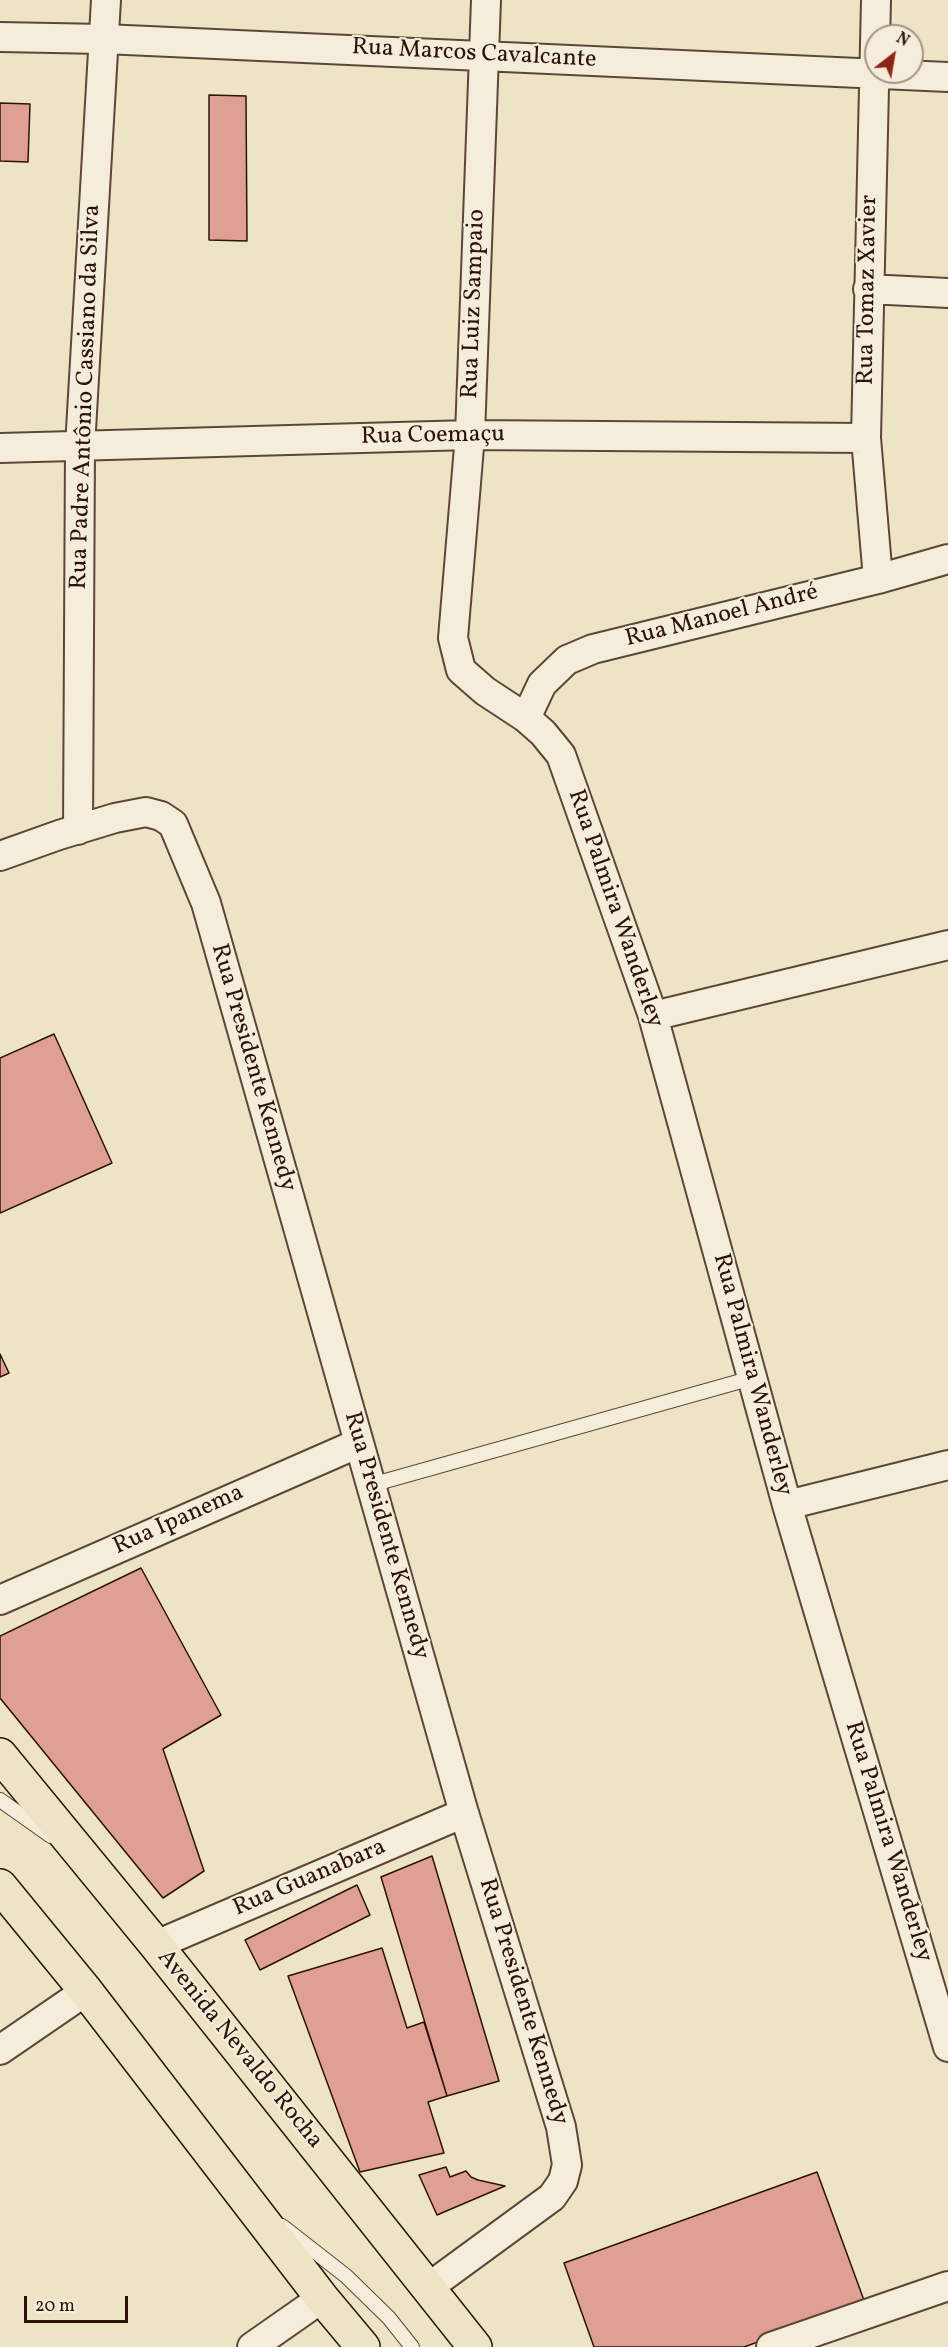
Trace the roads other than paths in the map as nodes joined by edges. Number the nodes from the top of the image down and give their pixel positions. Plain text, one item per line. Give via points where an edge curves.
1 (106, 0) edge
2 (486, 0) edge
3 (876, 0) edge
4 (875, 24) edge
5 (0, 37) edge
6 (104, 39) junction
7 (484, 56) junction
8 (864, 74) edge
9 (924, 76) edge
10 (948, 77) edge
11 (874, 84) edge
12 (868, 289) junction
13 (948, 292) edge
14 (470, 435) junction
15 (866, 438) junction
16 (0, 447) edge
17 (80, 447) junction
18 (948, 559) edge
19 (878, 579) junction
20 (526, 718) junction
21 (78, 830) junction
22 (0, 856) edge
23 (948, 945) edge
24 (652, 1016) junction
25 (752, 1378) junction
26 (359, 1443) junction
27 (948, 1465) edge
28 (371, 1485) junction
29 (786, 1505) junction
30 (0, 1600) edge
31 (0, 1755) edge
32 (0, 1800) edge
33 (464, 1813) junction
34 (87, 1861) junction
35 (0, 1886) edge
36 (156, 1945) junction
37 (86, 1991) junction
38 (948, 2047) edge
39 (0, 2050) edge
40 (245, 2196) junction
41 (948, 2286) edge
42 (429, 2287) junction
43 (330, 2306) junction
44 (252, 2347) edge
45 (363, 2347) edge
46 (375, 2347) edge
47 (412, 2347) edge
48 (476, 2347) edge
49 (771, 2347) edge

1 - 6 street, Rua Padre Antônio Cassiano da Silva
2 - 7 street, Rua Luiz Sampaio
3 - 4 street, Rua Tomaz Xavier
5 - 6 street, Rua Marcos Cavalcante
6 - 7 street, Rua Marcos Cavalcante
6 - 17 street, Rua Padre Antônio Cassiano da Silva
7 - 8 street, Rua Marcos Cavalcante
7 - 14 street, Rua Luiz Sampaio
9 - 10 street, Rua Marcos Cavalcante
11 - 12 street, Rua Tomaz Xavier
12 - 13 street
12 - 15 street, Rua Tomaz Xavier
14 - 15 street, Rua Coemaçu
14 - 17 street, Rua Coemaçu
14 - 20 street, Rua Luiz Sampaio via 453,638 461,670
15 - 19 street, Rua Tomaz Xavier
16 - 17 street, Rua Coemaçu
17 - 21 street, Rua Padre Antônio Cassiano da Silva
18 - 19 street, Rua Manoel André
19 - 20 street, Rua Manoel André via 593,649 567,660 542,684
20 - 24 street, Rua Palmira Wanderley via 561,756
21 - 22 street, Rua Presidente Kennedy
21 - 26 street, Rua Presidente Kennedy via 146,812 173,824 206,903
23 - 24 street
24 - 25 street, Rua Palmira Wanderley
25 - 28 lane
25 - 29 street, Rua Palmira Wanderley
26 - 28 street, Rua Presidente Kennedy
26 - 30 street, Rua Ipanema
27 - 29 street
28 - 33 street, Rua Presidente Kennedy
29 - 38 street, Rua Palmira Wanderley
31 - 34 highway, Avenida Nevaldo Rocha
32 - 34 lane
33 - 36 street, Rua Guanabara
33 - 42 street, Rua Presidente Kennedy via 561,2127 567,2165 563,2181 552,2197
34 - 36 highway, Avenida Nevaldo Rocha
35 - 37 highway
36 - 42 highway, Avenida Nevaldo Rocha
37 - 39 street
37 - 40 highway
40 - 43 highway
40 - 47 lane via 346,2276
41 - 49 street
42 - 48 highway, Avenida Nevaldo Rocha
43 - 44 street
43 - 45 highway
43 - 46 highway

